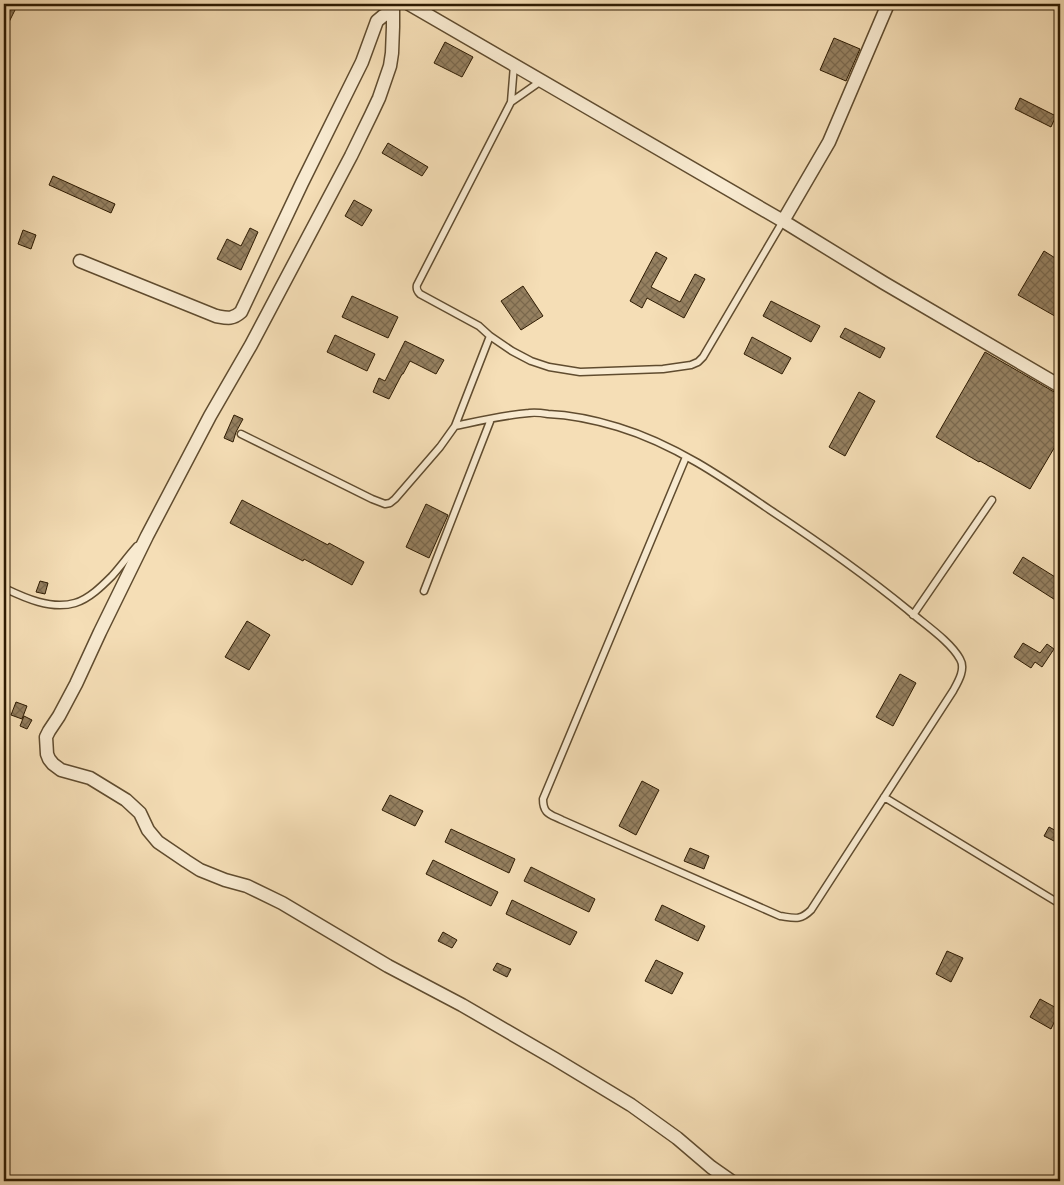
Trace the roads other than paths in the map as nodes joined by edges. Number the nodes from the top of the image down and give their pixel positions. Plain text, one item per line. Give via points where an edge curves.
1 (409, 4) edge
2 (888, 4) edge
3 (393, 7) edge
4 (514, 65) junction
5 (541, 81) junction
6 (511, 102) junction
7 (783, 221) junction
8 (80, 261) dead end
9 (490, 336) junction
10 (1060, 386) edge
11 (491, 419) junction
12 (454, 426) junction
13 (241, 434) dead end
14 (686, 457) junction
15 (992, 500) dead end
16 (147, 536) junction
17 (4, 588) edge
18 (424, 591) dead end
19 (913, 615) junction
20 (884, 797) junction
21 (1060, 904) edge
22 (731, 1181) edge

1 - 4 street
2 - 7 street via 829,142
3 - 8 street via 377,21 362,62 236,317 216,316
3 - 16 street via 390,66 371,115
4 - 5 street
4 - 6 lane
5 - 6 lane
5 - 7 street
6 - 9 lane via 417,285 420,294 479,326
7 - 9 lane via 703,357 691,365 580,372 531,361
7 - 10 street
9 - 12 lane
11 - 12 lane
11 - 14 lane via 531,413 570,415 644,435
11 - 18 lane
12 - 13 lane via 400,494 385,504
14 - 19 lane via 794,526
14 - 20 lane via 542,799 543,807 547,813 562,820 780,916 795,918 805,916 811,910
15 - 19 lane
16 - 17 lane via 112,576 85,599 58,604 36,602
16 - 22 street via 76,684 48,731 46,748 52,764 61,770 90,778 126,800 140,813 158,842 186,862 282,903 631,1104
19 - 20 lane via 946,642 961,660 961,673 953,691
20 - 21 lane

